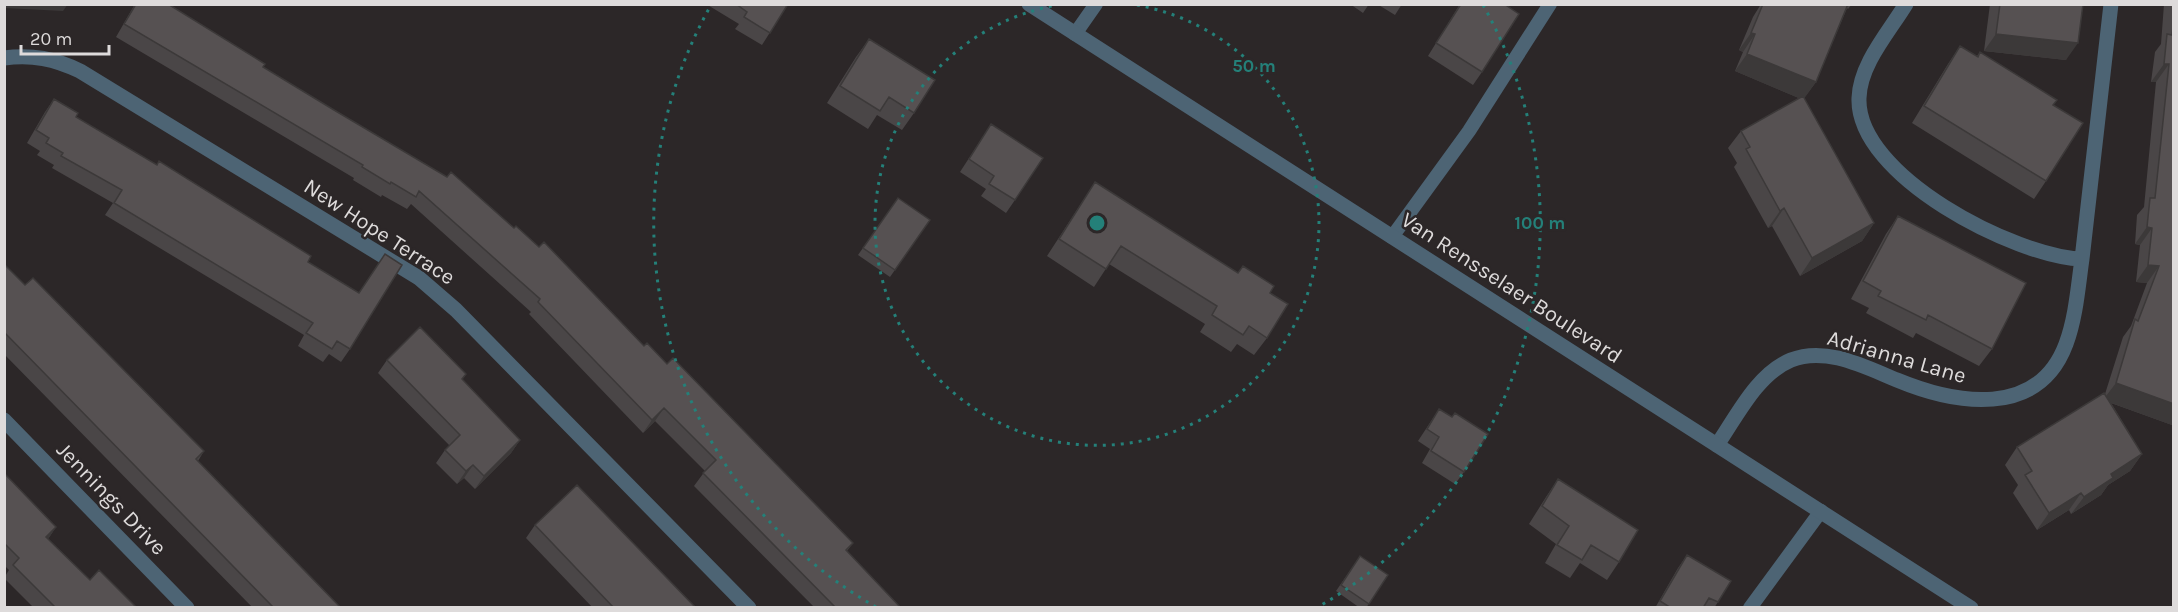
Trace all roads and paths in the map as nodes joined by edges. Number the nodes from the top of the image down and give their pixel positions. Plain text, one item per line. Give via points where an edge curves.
1 (1029, 4) edge
2 (1096, 4) edge
3 (1550, 4) edge
4 (1906, 4) edge
5 (2111, 4) edge
6 (1075, 34) junction
7 (4, 58) edge
8 (1392, 237) junction
9 (2082, 259) junction
10 (4, 420) edge
11 (1717, 445) junction
12 (1821, 511) junction
13 (187, 608) edge
14 (748, 608) edge
15 (1750, 608) edge
16 (1971, 608) edge

1 - 6 street, Van Rensselaer Boulevard
2 - 6 lane
3 - 8 lane via 1469,130
4 - 9 street via 1872,58 1859,95 1862,116 1879,152 1913,186 1999,236 2043,254
5 - 9 street, Adrianna Lane
6 - 8 street, Van Rensselaer Boulevard
7 - 14 street, New Hope Terrace via 36,57 80,71 426,283
8 - 11 street, Van Rensselaer Boulevard
9 - 11 street, Adrianna Lane via 2066,344 2053,369 2033,386 1995,400 1964,400 1918,388 1840,359 1804,357 1783,364 1765,378
10 - 13 street, Jennings Drive
11 - 12 street, Van Rensselaer Boulevard
12 - 15 lane
12 - 16 street, Van Rensselaer Boulevard

